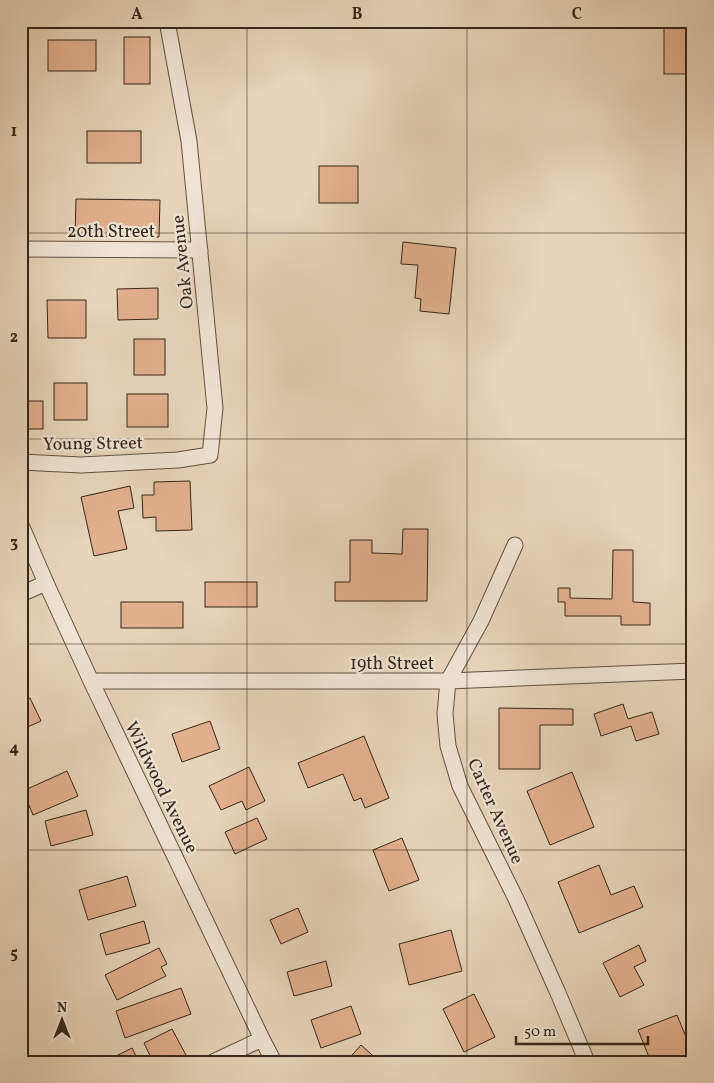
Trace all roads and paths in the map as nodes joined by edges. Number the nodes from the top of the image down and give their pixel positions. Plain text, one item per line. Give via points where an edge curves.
1 (166, 21) edge
2 (21, 249) edge
3 (200, 250) junction
4 (165, 460) joint
5 (21, 462) edge
6 (21, 525) edge
7 (516, 545) dead end
8 (46, 583) junction
9 (21, 594) edge
10 (693, 671) edge
11 (91, 681) junction
12 (448, 681) junction
13 (262, 1039) junction
14 (213, 1062) edge
15 (274, 1062) edge
16 (587, 1062) edge

1 - 3 street, Oak Avenue via 189,141
2 - 3 street, 20th Street
3 - 4 street, Oak Avenue via 215,408 210,455
4 - 5 street, Young Street via 81,465
6 - 8 street, Wildwood Avenue
7 - 12 street, Carter Avenue via 481,621
8 - 9 street
8 - 11 street, Wildwood Avenue
10 - 12 street, 19th Street
11 - 12 street, 19th Street
11 - 13 street, Wildwood Avenue
12 - 16 street, Carter Avenue via 445,714 448,746 460,786 516,900
13 - 14 street
13 - 15 street, Wildwood Avenue

